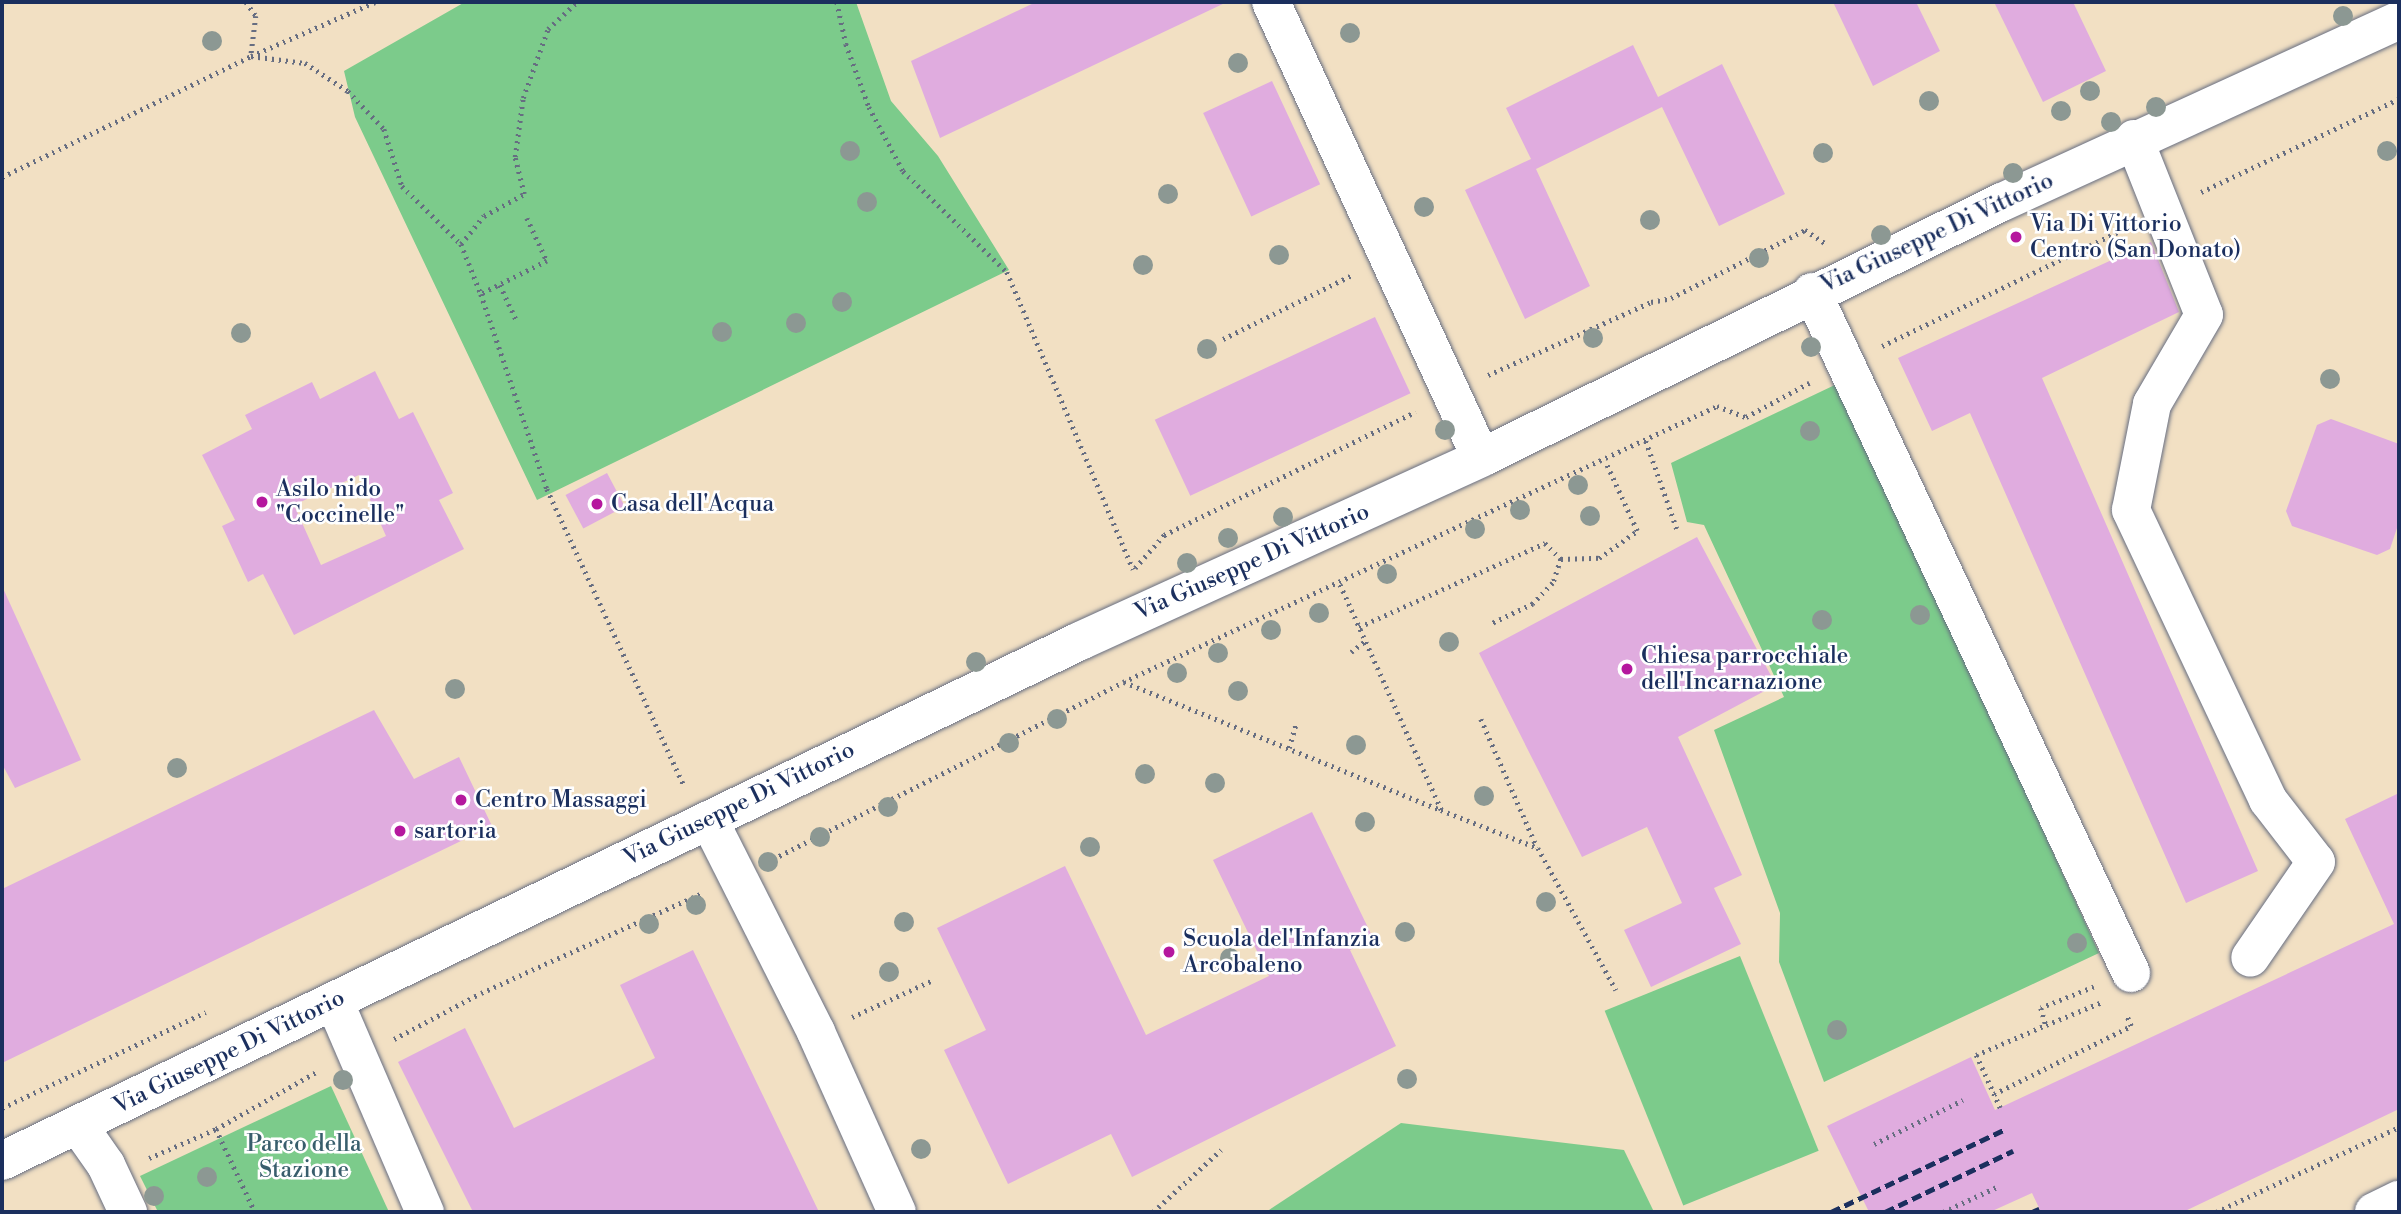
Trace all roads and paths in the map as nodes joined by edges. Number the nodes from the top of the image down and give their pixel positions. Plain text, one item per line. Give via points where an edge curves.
1 (246, 2) edge
2 (375, 2) edge
3 (577, 2) edge
4 (837, 2) edge
5 (1271, 2) edge
6 (2399, 20) edge
7 (250, 56) junction
8 (2399, 99) edge
9 (2134, 139) junction
10 (2, 177) edge
11 (2164, 209) junction
12 (527, 218) dead end
13 (1838, 238) dead end
14 (461, 244) junction
15 (1386, 254) junction
16 (500, 285) junction
17 (1812, 292) junction
18 (481, 294) junction
19 (517, 321) dead end
20 (1223, 339) dead end
21 (1846, 363) junction
22 (1447, 391) junction
23 (1646, 441) junction
24 (1481, 458) junction
25 (1605, 461) junction
26 (1677, 529) dead end
27 (1561, 559) junction
28 (1133, 569) junction
29 (1339, 583) junction
30 (1152, 607) junction
31 (1491, 624) dead end
32 (1359, 627) junction
33 (1365, 641) junction
34 (1351, 652) dead end
35 (1177, 657) junction
36 (1123, 682) junction
37 (1481, 719) dead end
38 (1296, 724) dead end
39 (1289, 748) junction
40 (686, 790) dead end
41 (1441, 810) junction
42 (709, 820) junction
43 (1538, 848) junction
44 (739, 876) junction
45 (2250, 958) dead end
46 (933, 980) dead end
47 (2127, 989) junction
48 (1616, 990) dead end
49 (334, 1001) junction
50 (2106, 1001) dead end
51 (210, 1010) dead end
52 (2046, 1025) junction
53 (816, 1032) junction
54 (1994, 1094) junction
55 (1963, 1100) dead end
56 (2, 1108) edge
57 (2000, 1108) dead end
58 (78, 1125) junction
59 (2399, 1127) edge
60 (216, 1129) dead end
61 (1874, 1144) dead end
62 (1221, 1150) dead end
63 (2, 1161) edge
64 (1999, 1186) dead end
65 (2399, 1200) edge
66 (128, 1212) edge
67 (255, 1212) edge
68 (425, 1212) edge
69 (897, 1212) edge
70 (1153, 1212) edge
71 (1943, 1212) edge
72 (2216, 1212) edge
73 (2374, 1212) edge

1 - 7 path via 256,16
2 - 7 path
3 - 14 path via 548,29 523,98 515,157 524,194 484,216
4 - 28 path via 846,44 869,107 903,171 1007,272
5 - 15 street
6 - 9 street, Via Giuseppe Di Vittorio
7 - 10 path
7 - 14 path via 306,63 348,92 384,129 402,186
8 - 11 path
9 - 11 street
9 - 17 street, Via Giuseppe Di Vittorio
11 - 21 path
11 - 45 street via 2204,315 2152,404 2131,510 2267,800 2316,862
12 - 16 path via 547,261
13 - 22 path via 1825,243 1805,230 1671,299 1651,302
14 - 18 path
15 - 20 path
15 - 22 street
16 - 18 path
16 - 19 path
17 - 21 street
17 - 24 street, Via Giuseppe Di Vittorio
18 - 40 path via 547,489
21 - 23 path via 1746,416 1717,406
21 - 47 street
22 - 24 street
22 - 28 path via 1409,415 1164,535
23 - 25 path
23 - 26 path
24 - 30 street, Via Giuseppe Di Vittorio
25 - 27 path via 1637,531 1599,558
25 - 29 path
27 - 31 path via 1553,583 1533,604
27 - 32 path via 1545,543
28 - 30 path
29 - 32 path
29 - 35 path
30 - 35 path
30 - 42 street, Via Giuseppe Di Vittorio
32 - 33 path
33 - 34 path
33 - 41 path
35 - 36 path
36 - 39 path
36 - 44 path
37 - 43 path
38 - 39 path
39 - 41 path
41 - 43 path
42 - 44 street
42 - 49 street, Via Giuseppe Di Vittorio
43 - 48 path
44 - 53 street
46 - 53 path
47 - 52 path via 2041,1008
47 - 54 path via 2131,1026
49 - 58 street, Via Giuseppe Di Vittorio
49 - 68 street
50 - 52 path
51 - 56 path
52 - 54 path via 1976,1055
53 - 69 street
54 - 57 path
55 - 61 path
58 - 63 street, Via Giuseppe Di Vittorio
58 - 66 street via 106,1164
59 - 72 path
60 - 67 path
62 - 70 path
64 - 71 path
65 - 73 street

